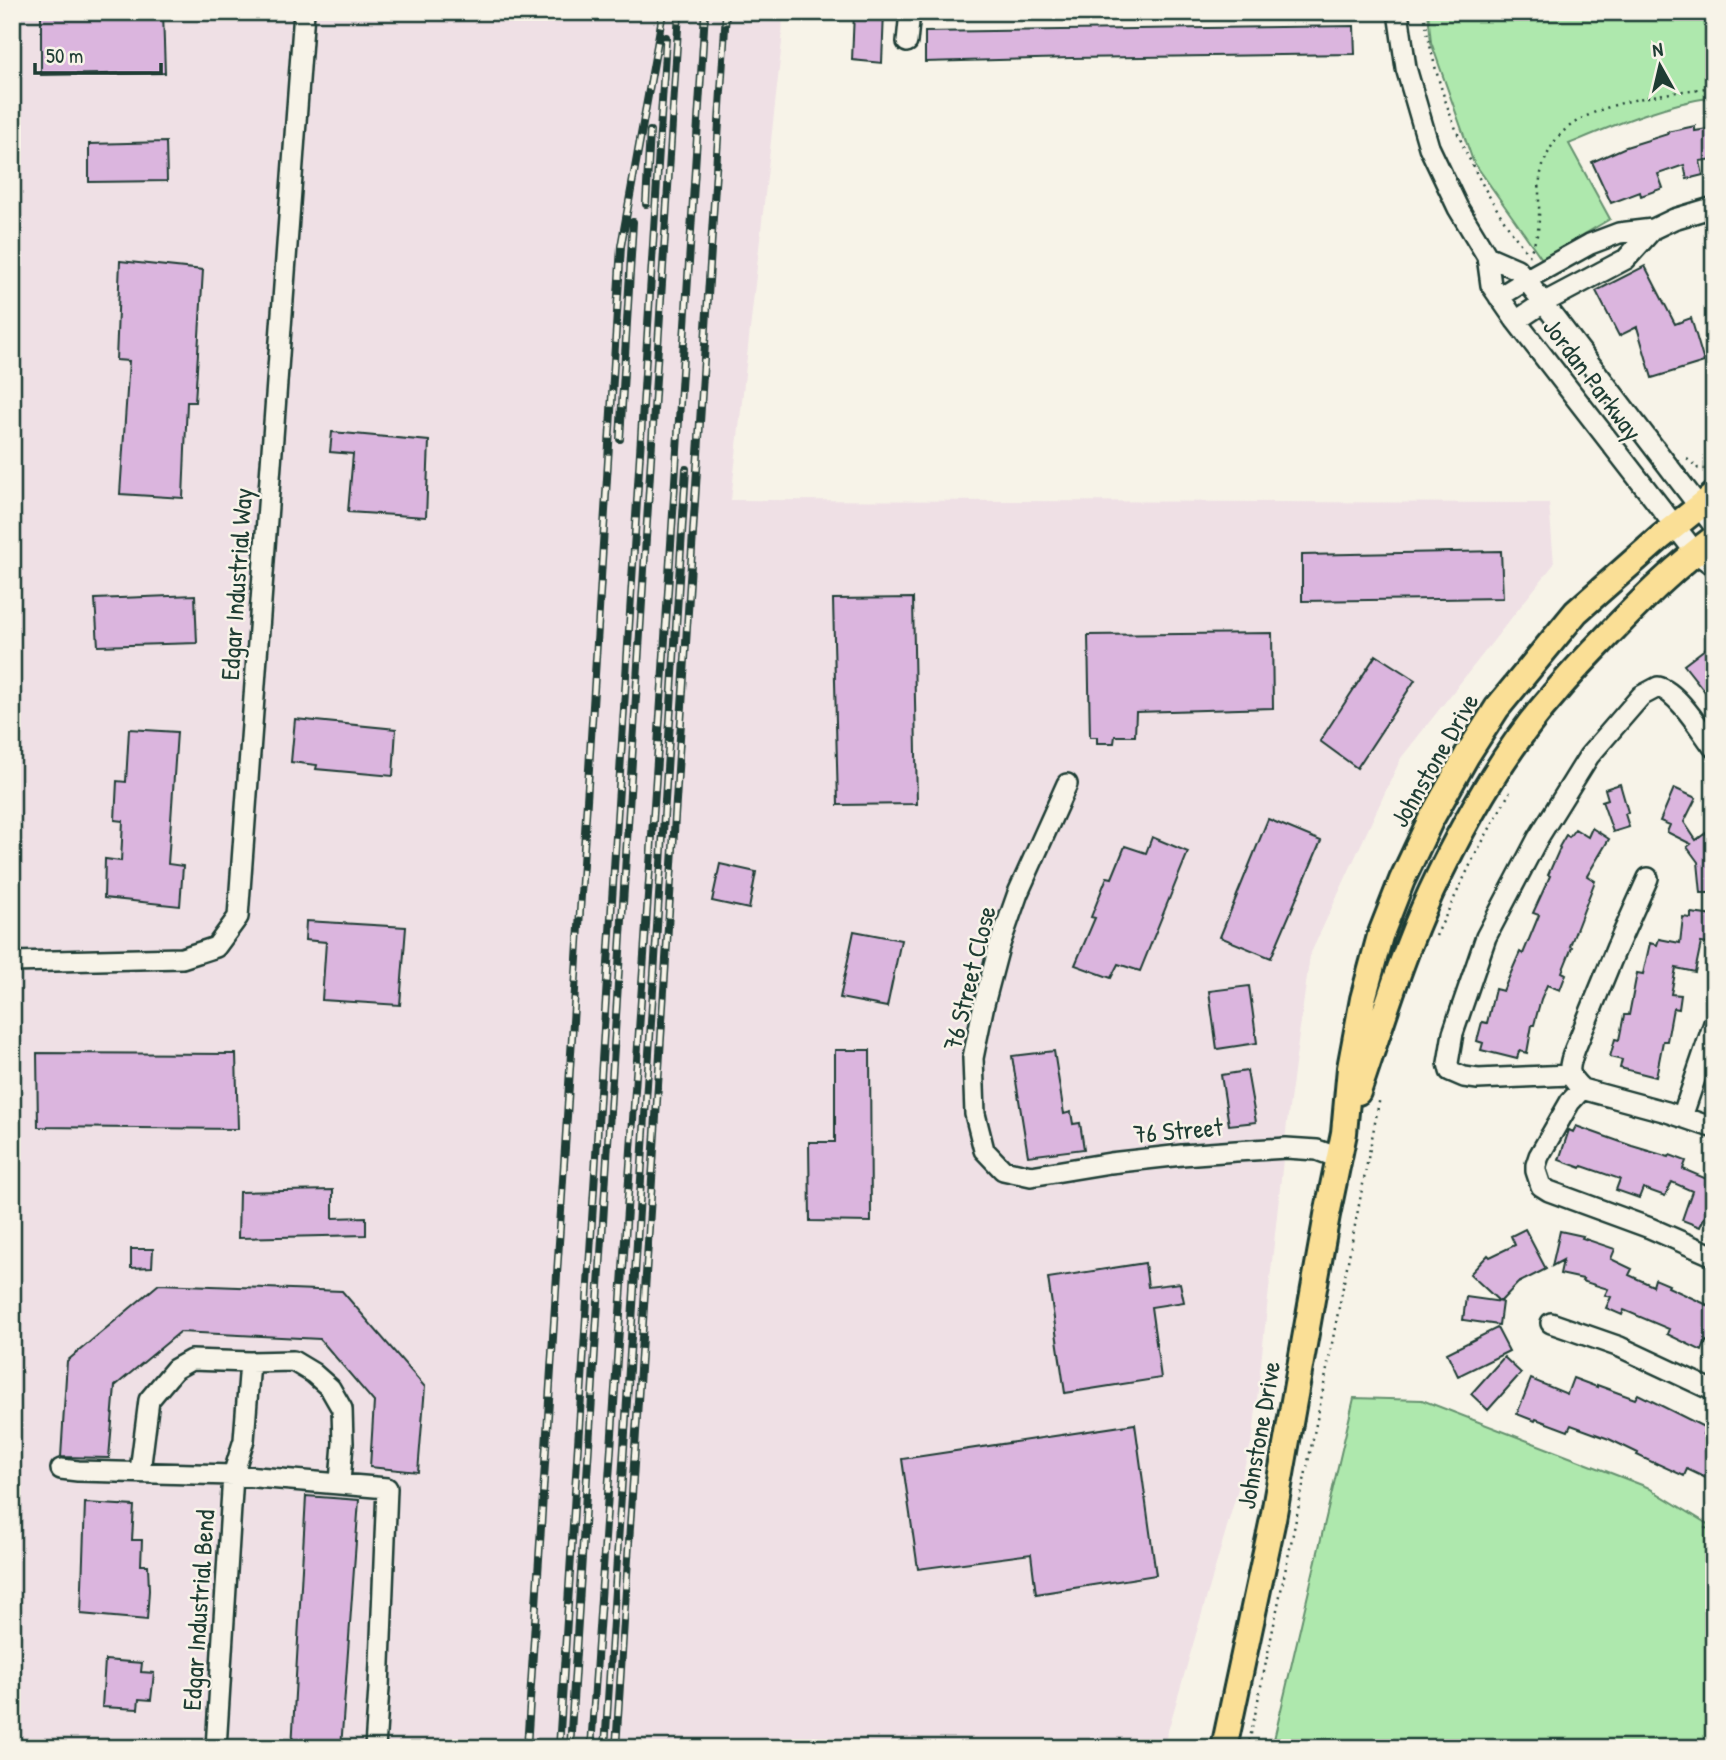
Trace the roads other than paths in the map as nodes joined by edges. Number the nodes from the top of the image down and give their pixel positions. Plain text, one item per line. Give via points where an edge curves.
1 (304, 12) edge
2 (910, 12) edge
3 (1398, 12) edge
4 (907, 42) dead end
5 (1714, 207) edge
6 (1653, 229) junction
7 (1487, 256) junction
8 (1527, 271) junction
9 (1500, 297) junction
10 (1543, 303) junction
11 (1516, 321) junction
12 (1709, 509) edge
13 (1674, 526) junction
14 (1707, 552) edge
15 (1714, 748) edge
16 (1067, 783) dead end
17 (1648, 878) dead end
18 (12, 962) edge
19 (1714, 1023) edge
20 (1574, 1078) junction
21 (1682, 1116) junction
22 (1714, 1128) edge
23 (1344, 1133) junction
24 (1339, 1158) junction
25 (1021, 1174) joint
26 (1714, 1256) edge
27 (1551, 1323) dead end
28 (250, 1362) junction
29 (1714, 1391) edge
30 (61, 1469) dead end
31 (140, 1471) junction
32 (233, 1475) junction
33 (340, 1482) junction
34 (216, 1748) edge
35 (375, 1748) edge
36 (1224, 1748) edge

1 - 18 street, Edgar Industrial Way via 238,917 216,947 182,958
2 - 4 street
3 - 7 street, Jordan Parkway via 1406,68 1429,146
5 - 6 street
6 - 8 street via 1619,233
6 - 10 street via 1626,259
7 - 8 street, Jordan Parkway
7 - 9 street, Jordan Parkway via 1491,285
8 - 9 street
8 - 10 street, Jordan Parkway
9 - 11 street, Jordan Parkway
10 - 11 street
10 - 12 street, Jordan Parkway
11 - 13 street, Jordan Parkway
12 - 13 main road, Johnstone Drive
13 - 14 street, Jordan Parkway
13 - 23 main road, Johnstone Drive via 1576,612 1531,665 1489,720 1430,821 1380,936 1350,1068
14 - 23 main road, Johnstone Drive via 1647,594 1552,695 1513,746 1430,893
15 - 20 street via 1667,689 1658,687 1641,696 1590,757 1538,838 1486,937 1453,1033 1450,1071 1478,1079
16 - 25 street, 76 Street Close via 999,947 973,1058 975,1114 984,1150 1003,1170
17 - 20 street via 1575,1049
19 - 21 street
20 - 21 street
20 - 26 street via 1570,1102 1536,1165 1541,1186
21 - 22 street
23 - 24 main road, Johnstone Drive
24 - 25 street, 76 Street via 1317,1150 1286,1148
24 - 36 main road, Johnstone Drive via 1273,1519
27 - 29 street via 1620,1347
28 - 31 street via 191,1360 175,1369 149,1400
28 - 32 street, Edgar Industrial Bend via 244,1440
28 - 33 street via 293,1362 330,1388 342,1409
30 - 31 street
31 - 32 street
32 - 33 street
32 - 34 street, Edgar Industrial Bend
33 - 35 street via 387,1488

